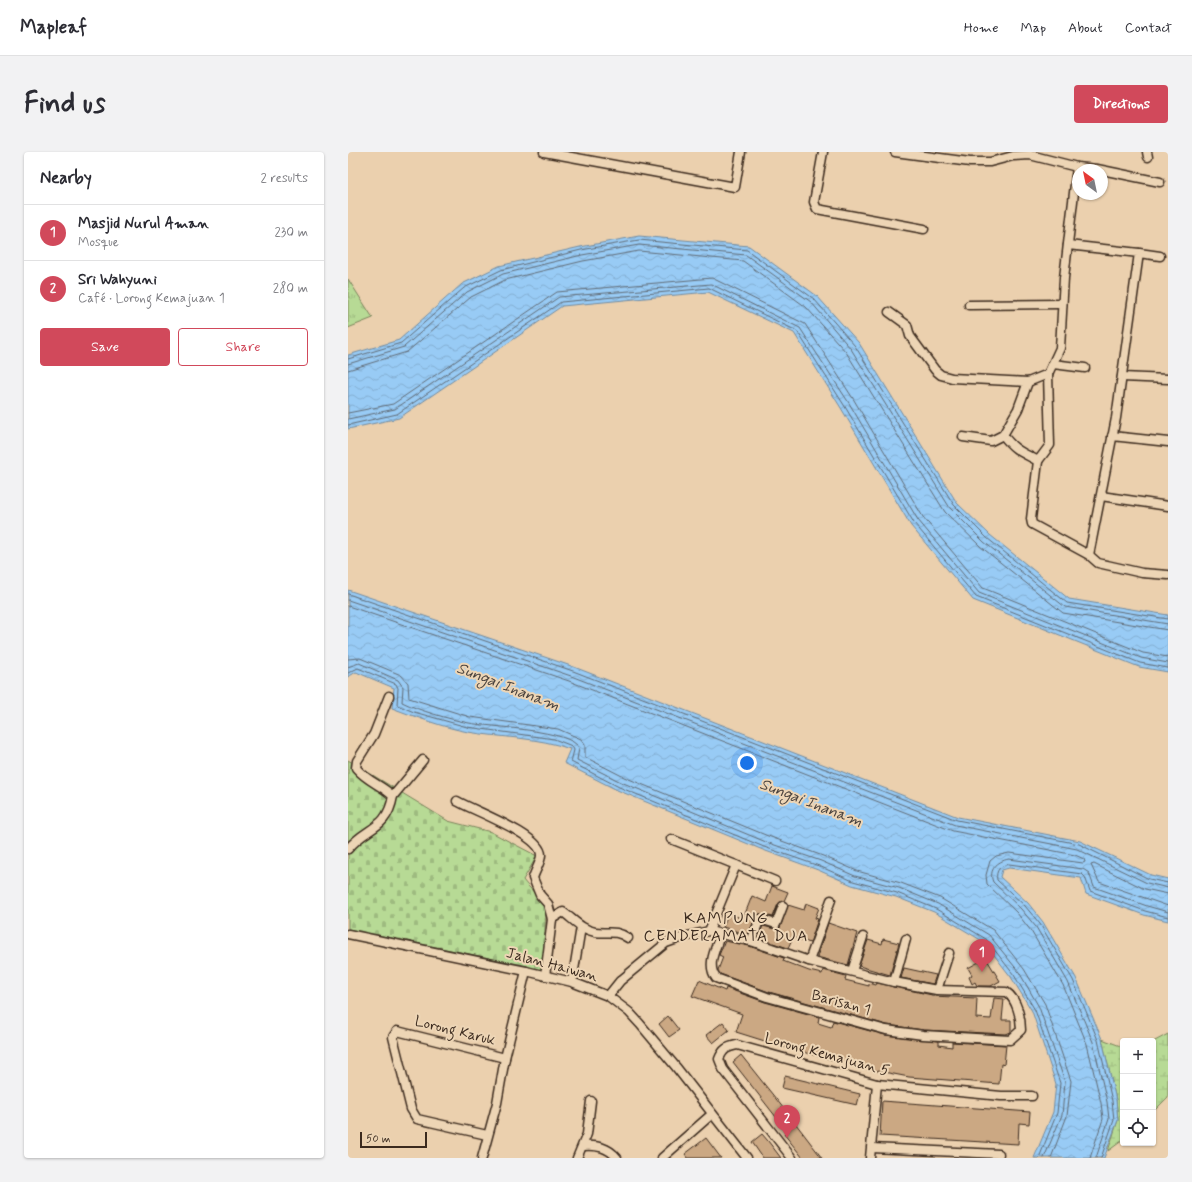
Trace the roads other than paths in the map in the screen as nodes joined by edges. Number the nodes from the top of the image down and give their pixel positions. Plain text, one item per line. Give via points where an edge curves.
1 (544, 152) edge
2 (741, 152) edge
3 (823, 152) edge
4 (895, 152) edge
5 (1072, 166) edge
6 (1108, 171) edge
7 (1160, 182) dead end
8 (1073, 200) edge
9 (924, 229) dead end
10 (1068, 244) junction
11 (1138, 253) junction
12 (1160, 256) dead end
13 (1062, 304) junction
14 (970, 305) dead end
15 (889, 312) dead end
16 (1053, 364) junction
17 (1085, 368) dead end
18 (1048, 374) junction
19 (1122, 377) junction
20 (1168, 379) edge
21 (1028, 382) junction
22 (1003, 435) junction
23 (1112, 436) junction
24 (963, 438) dead end
25 (1168, 442) edge
26 (1038, 461) junction
27 (1101, 496) junction
28 (1168, 506) edge
29 (1089, 555) junction
30 (1168, 575) edge
31 (389, 696) dead end
32 (423, 760) dead end
33 (393, 796) junction
34 (457, 801) dead end
35 (671, 839) dead end
36 (348, 848) edge
37 (736, 865) junction
38 (775, 881) dead end
39 (831, 900) dead end
40 (783, 906) dead end
41 (552, 919) junction
42 (581, 927) junction
43 (709, 931) junction
44 (720, 933) junction
45 (348, 934) edge
46 (863, 937) dead end
47 (628, 938) dead end
48 (906, 939) dead end
49 (751, 941) junction
50 (949, 953) dead end
51 (809, 961) junction
52 (526, 970) junction
53 (852, 971) junction
54 (545, 976) junction
55 (572, 982) junction
56 (894, 982) junction
57 (937, 990) junction
58 (608, 996) junction
59 (505, 1058) junction
60 (877, 1084) junction
61 (1032, 1096) dead end
62 (590, 1101) dead end
63 (712, 1114) junction
64 (487, 1135) junction
65 (583, 1146) junction
66 (872, 1148) junction
67 (999, 1154) dead end
68 (482, 1158) edge
69 (577, 1158) edge
70 (617, 1158) edge
71 (662, 1158) edge
72 (748, 1158) edge
73 (792, 1158) edge
74 (870, 1158) edge

1 - 2 street via 735,187
3 - 9 street via 814,202 817,209
4 - 5 street via 970,162 990,162 1030,154
6 - 7 street
8 - 10 street
10 - 11 street
10 - 13 street
11 - 12 street
11 - 19 street
13 - 14 street
13 - 16 street via 1060,348
15 - 21 street via 907,325 910,336 941,375 952,378
16 - 17 street
16 - 18 street
18 - 21 street
18 - 26 street via 1050,445
19 - 20 street
19 - 23 street
21 - 22 street via 1018,409
22 - 24 street via 991,440
22 - 26 street via 1012,447
23 - 25 street
23 - 27 street
26 - 29 street via 1032,524
27 - 28 street
27 - 29 street
29 - 30 street via 1098,563 1142,573
31 - 33 street via 374,734 357,761 356,768 365,778 385,788
32 - 33 street
33 - 36 street via 391,809 382,823 354,841
34 - 41 street via 533,840 539,847 541,855 533,878 540,895 548,904
35 - 37 street
37 - 38 street
37 - 43 street
39 - 51 street
40 - 49 street via 776,924 760,919
41 - 42 street via 563,912
41 - 54 street
42 - 47 street via 595,932 619,932
42 - 55 street
43 - 44 street
43 - 58 street via 683,936 666,943 620,981
44 - 49 street
44 - 57 street, Barisan 1 via 711,972 716,978 767,997 886,1030 923,1035 1010,1040 1021,1030 1021,1023 1010,995 1006,992
45 - 52 street, Jalan Haiwan
46 - 53 street
48 - 56 street
49 - 51 street
50 - 57 street
51 - 53 street
52 - 54 street, Jalan Haiwan
52 - 59 street
53 - 56 street
54 - 55 street, Jalan Haiwan
55 - 58 street, Jalan Haiwan
56 - 57 street
58 - 63 street, Jalan Haiwan via 629,1012
59 - 64 street via 497,1103
59 - 64 street, Lorong Karuk via 397,1031 392,1037 411,1109 417,1119
60 - 61 street, Lorong Kemajuan 5 via 1001,1096
60 - 66 street
60 - 73 street, Lorong Kemajuan 5 via 737,1045 722,1052 719,1060 723,1069
62 - 65 street via 590,1116
63 - 71 street
63 - 72 street, Jalan Haiwan
64 - 68 street
65 - 69 street
65 - 70 street via 596,1145 612,1152
66 - 67 street
66 - 74 street

